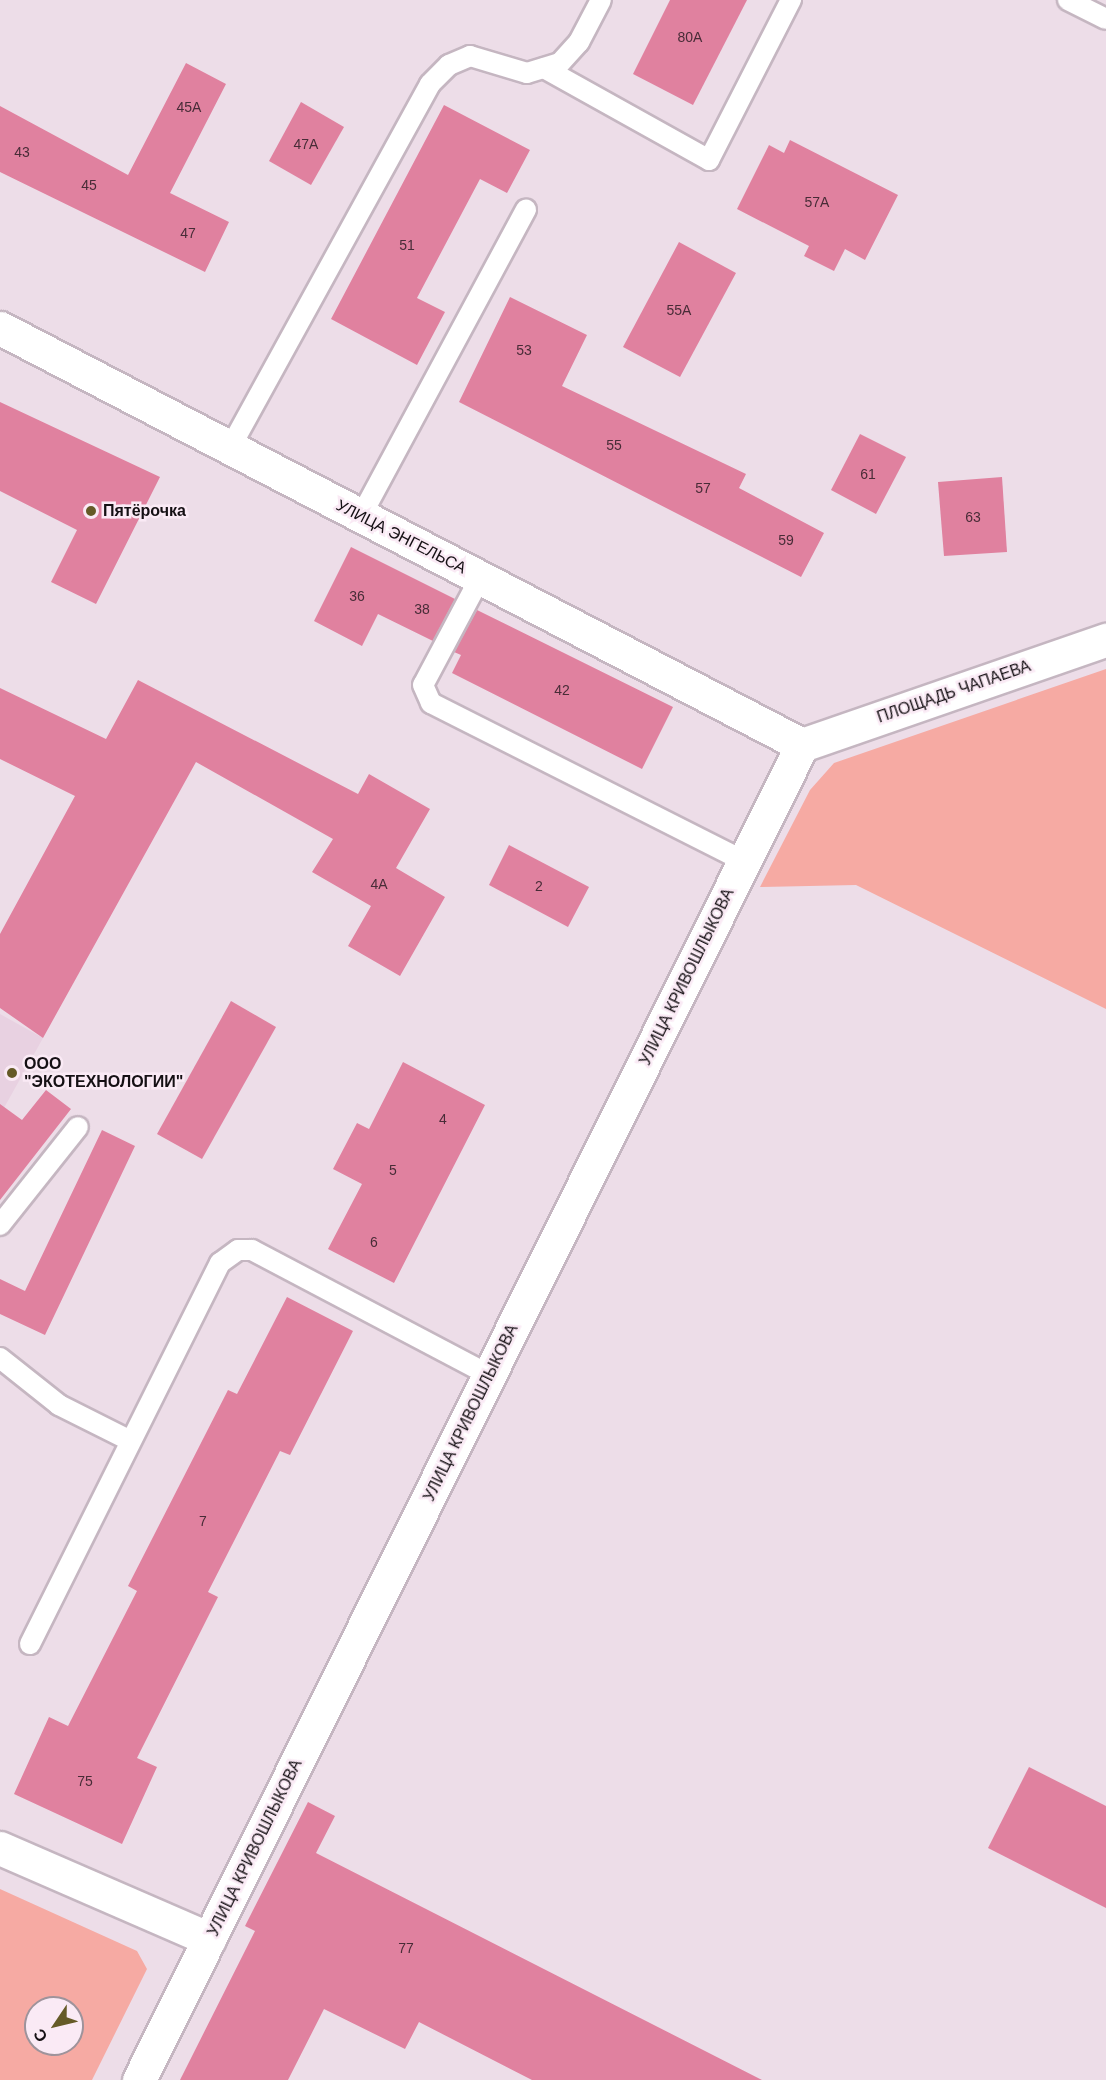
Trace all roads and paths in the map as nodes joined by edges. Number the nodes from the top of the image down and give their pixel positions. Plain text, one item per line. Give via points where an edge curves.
1 (601, 0) edge
2 (792, 0) edge
3 (1068, 0) edge
4 (1106, 19) edge
5 (544, 68) junction
6 (526, 210) dead end
7 (0, 328) edge
8 (231, 448) junction
9 (361, 516) junction
10 (480, 578) junction
11 (1106, 640) edge
12 (802, 745) junction
13 (744, 861) junction
14 (78, 1126) dead end
15 (0, 1225) edge
16 (0, 1358) edge
17 (489, 1375) junction
18 (131, 1441) junction
19 (30, 1644) dead end
20 (0, 1848) edge
21 (210, 1939) junction
22 (139, 2080) edge

1 - 5 lane via 579,42 560,63
2 - 5 lane via 709,160
3 - 4 lane
5 - 8 lane via 527,73 470,56 449,65 430,84
6 - 9 lane
7 - 8 street, УЛИЦА ЭНГЕЛЬСА
8 - 9 street, УЛИЦА ЭНГЕЛЬСА
9 - 10 street, УЛИЦА ЭНГЕЛЬСА
10 - 12 street, УЛИЦА ЭНГЕЛЬСА
10 - 13 lane via 423,685 430,703
11 - 12 street, ПЛОЩАДЬ ЧАПАЕВА
12 - 13 street, УЛИЦА КРИВОШЛЫКОВА
13 - 17 street, УЛИЦА КРИВОШЛЫКОВА
14 - 15 lane
16 - 18 lane via 59,1405
17 - 18 lane via 252,1250 238,1250 220,1263
17 - 21 street, УЛИЦА КРИВОШЛЫКОВА
18 - 19 lane
20 - 21 street
21 - 22 street, УЛИЦА КРИВОШЛЫКОВА

